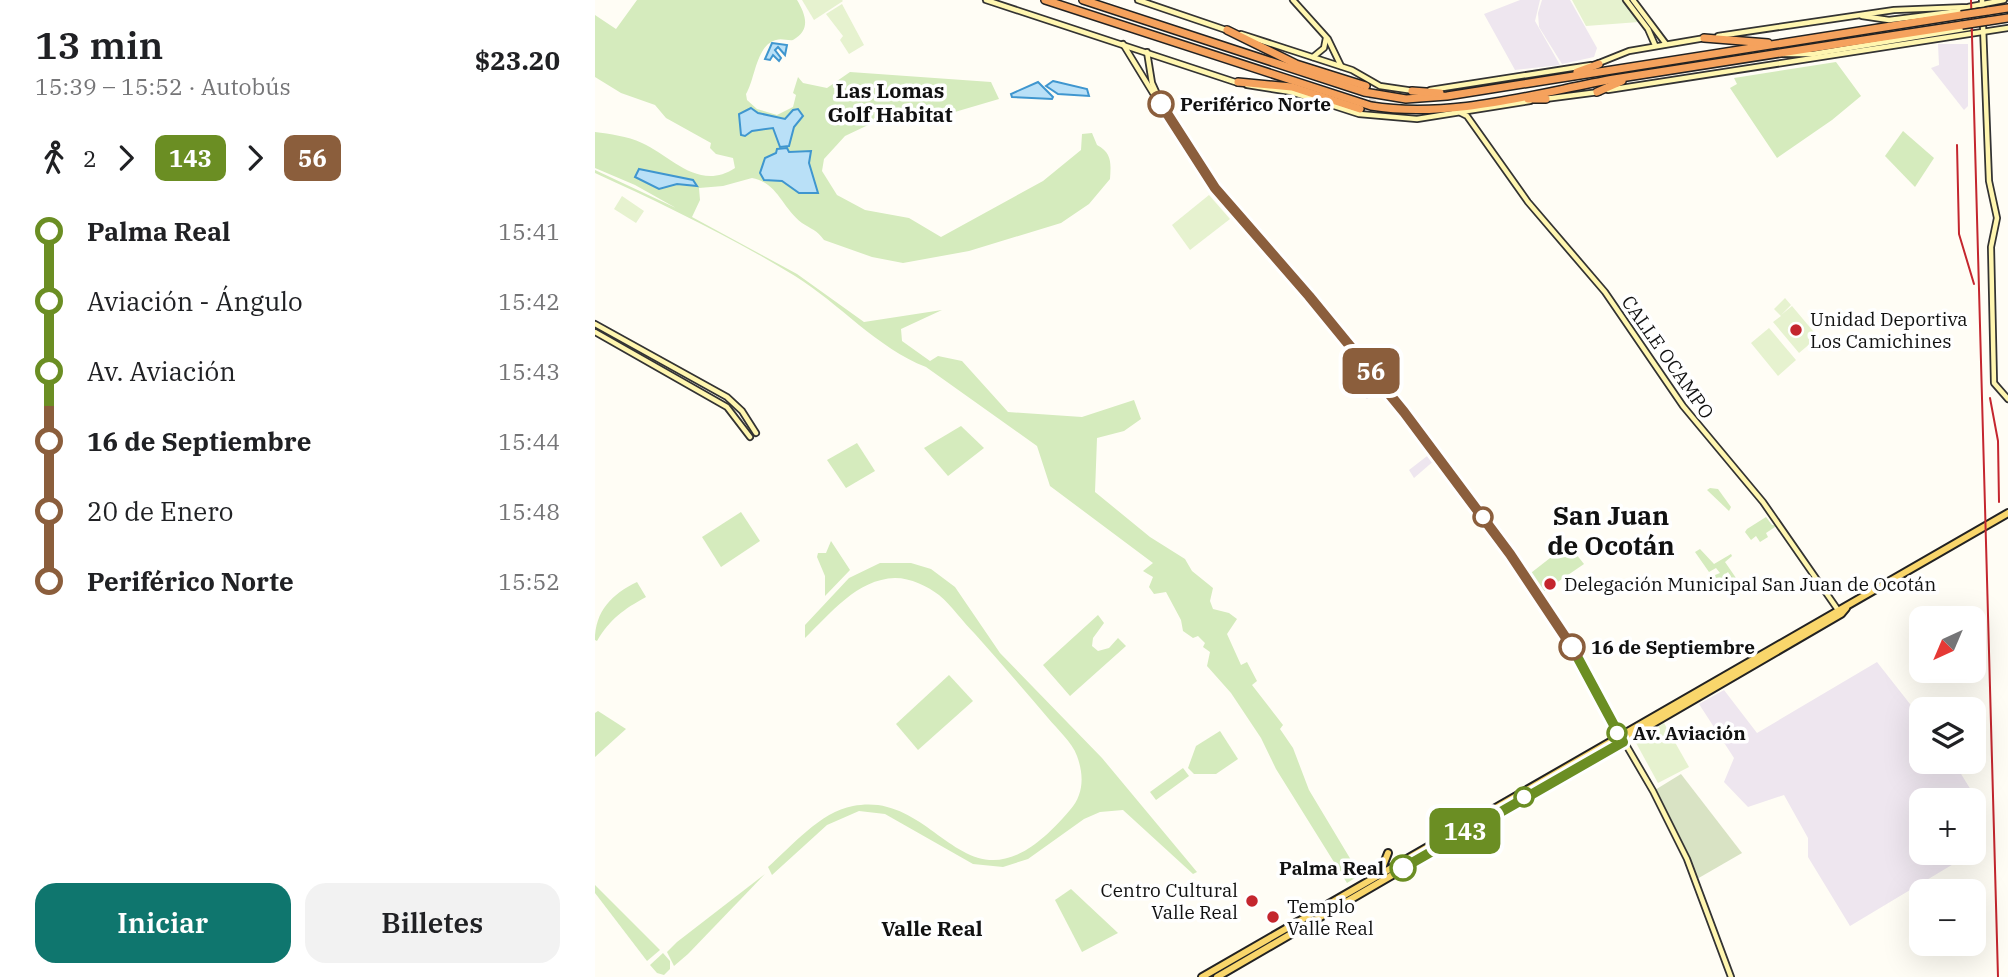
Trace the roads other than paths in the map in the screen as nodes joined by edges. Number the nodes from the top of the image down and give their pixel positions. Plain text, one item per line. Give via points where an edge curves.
1 (986, 0) edge
2 (1045, 0) edge
3 (1083, 0) edge
4 (1138, 0) edge
5 (1293, 0) edge
6 (1626, 0) edge
7 (1633, 0) edge
8 (2004, 0) edge
9 (1154, 2) edge
10 (1982, 2) edge
11 (2008, 8) edge
12 (1965, 11) junction
13 (1858, 15) junction
14 (2008, 18) edge
15 (2008, 28) edge
16 (1967, 29) junction
17 (1227, 30) junction
18 (1983, 32) junction
19 (1326, 37) junction
20 (1704, 38) junction
21 (1123, 44) junction
22 (1666, 44) junction
23 (1779, 44) junction
24 (1655, 45) junction
25 (1840, 50) junction
26 (1860, 51) junction
27 (1147, 52) junction
28 (1778, 54) junction
29 (1313, 57) junction
30 (1599, 64) junction
31 (1341, 66) junction
32 (1631, 76) junction
33 (1563, 78) junction
34 (1238, 82) junction
35 (1366, 86) dead end
36 (1412, 91) junction
37 (1597, 92) junction
38 (1466, 93) junction
39 (1546, 99) junction
40 (1506, 100) junction
41 (1360, 109) dead end
42 (1473, 110) junction
43 (1461, 112) junction
44 (1471, 124) junction
45 (1215, 188) junction
46 (595, 324) edge
47 (595, 332) edge
48 (683, 372) junction
49 (679, 380) junction
50 (2008, 399) edge
51 (747, 418) junction
52 (741, 422) junction
53 (2008, 513) edge
54 (1846, 608) junction
55 (1838, 610) junction
56 (1621, 740) junction
57 (1521, 795) junction
58 (1388, 853) dead end
59 (1376, 876) junction
60 (1202, 977) edge
61 (1217, 977) edge
62 (1731, 977) edge

1 - 21 main road
2 - 40 highway via 1371,106 1420,109
3 - 38 highway via 1371,94 1420,99
4 - 9 main road
5 - 19 main road
6 - 24 main road
7 - 22 main road
8 - 10 main road
9 - 17 main road
10 - 12 main road
10 - 18 main road
11 - 12 highway, bridge
12 - 13 main road via 1905,9
12 - 13 main road via 1889,20
12 - 16 main road
12 - 23 highway
13 - 20 main road
14 - 16 highway, bridge
15 - 18 main road
16 - 18 main road
16 - 25 main road
16 - 26 main road
16 - 28 highway
17 - 29 main road
17 - 35 highway via 1296,64
18 - 50 main road via 1989,181 1997,218 1991,247 1994,383
19 - 29 main road via 1324,48
19 - 31 main road
20 - 22 main road
20 - 23 highway
21 - 27 main road
21 - 45 main road via 1189,155
22 - 24 main road
23 - 33 highway
24 - 30 main road via 1608,57
25 - 26 main road
25 - 28 main road
26 - 37 main road
27 - 34 main road
27 - 45 main road via 1161,104
28 - 32 highway
29 - 31 main road
30 - 33 highway
30 - 36 main road
31 - 36 main road via 1380,86
32 - 37 highway
32 - 40 highway
33 - 38 highway
34 - 41 highway via 1292,87
34 - 43 main road via 1291,92 1359,114 1417,119
36 - 38 highway
37 - 39 main road
39 - 40 highway
39 - 42 main road
42 - 43 main road
42 - 44 main road
43 - 44 main road, CALLE OCAMPO
44 - 55 main road, CALLE OCAMPO via 1528,202 1605,292 1683,406 1771,513
45 - 56 main road via 1384,387 1479,511 1569,642
46 - 48 main road
47 - 49 main road
48 - 49 main road
48 - 51 main road via 727,397
49 - 52 main road via 727,407
51 - 52 main road
51 - 52 main road via 755,431 749,435
53 - 54 main road
54 - 55 main road
54 - 56 main road
55 - 56 main road
56 - 57 main road
56 - 62 main road via 1687,859
57 - 59 main road
57 - 61 main road
58 - 59 main road
59 - 60 main road

